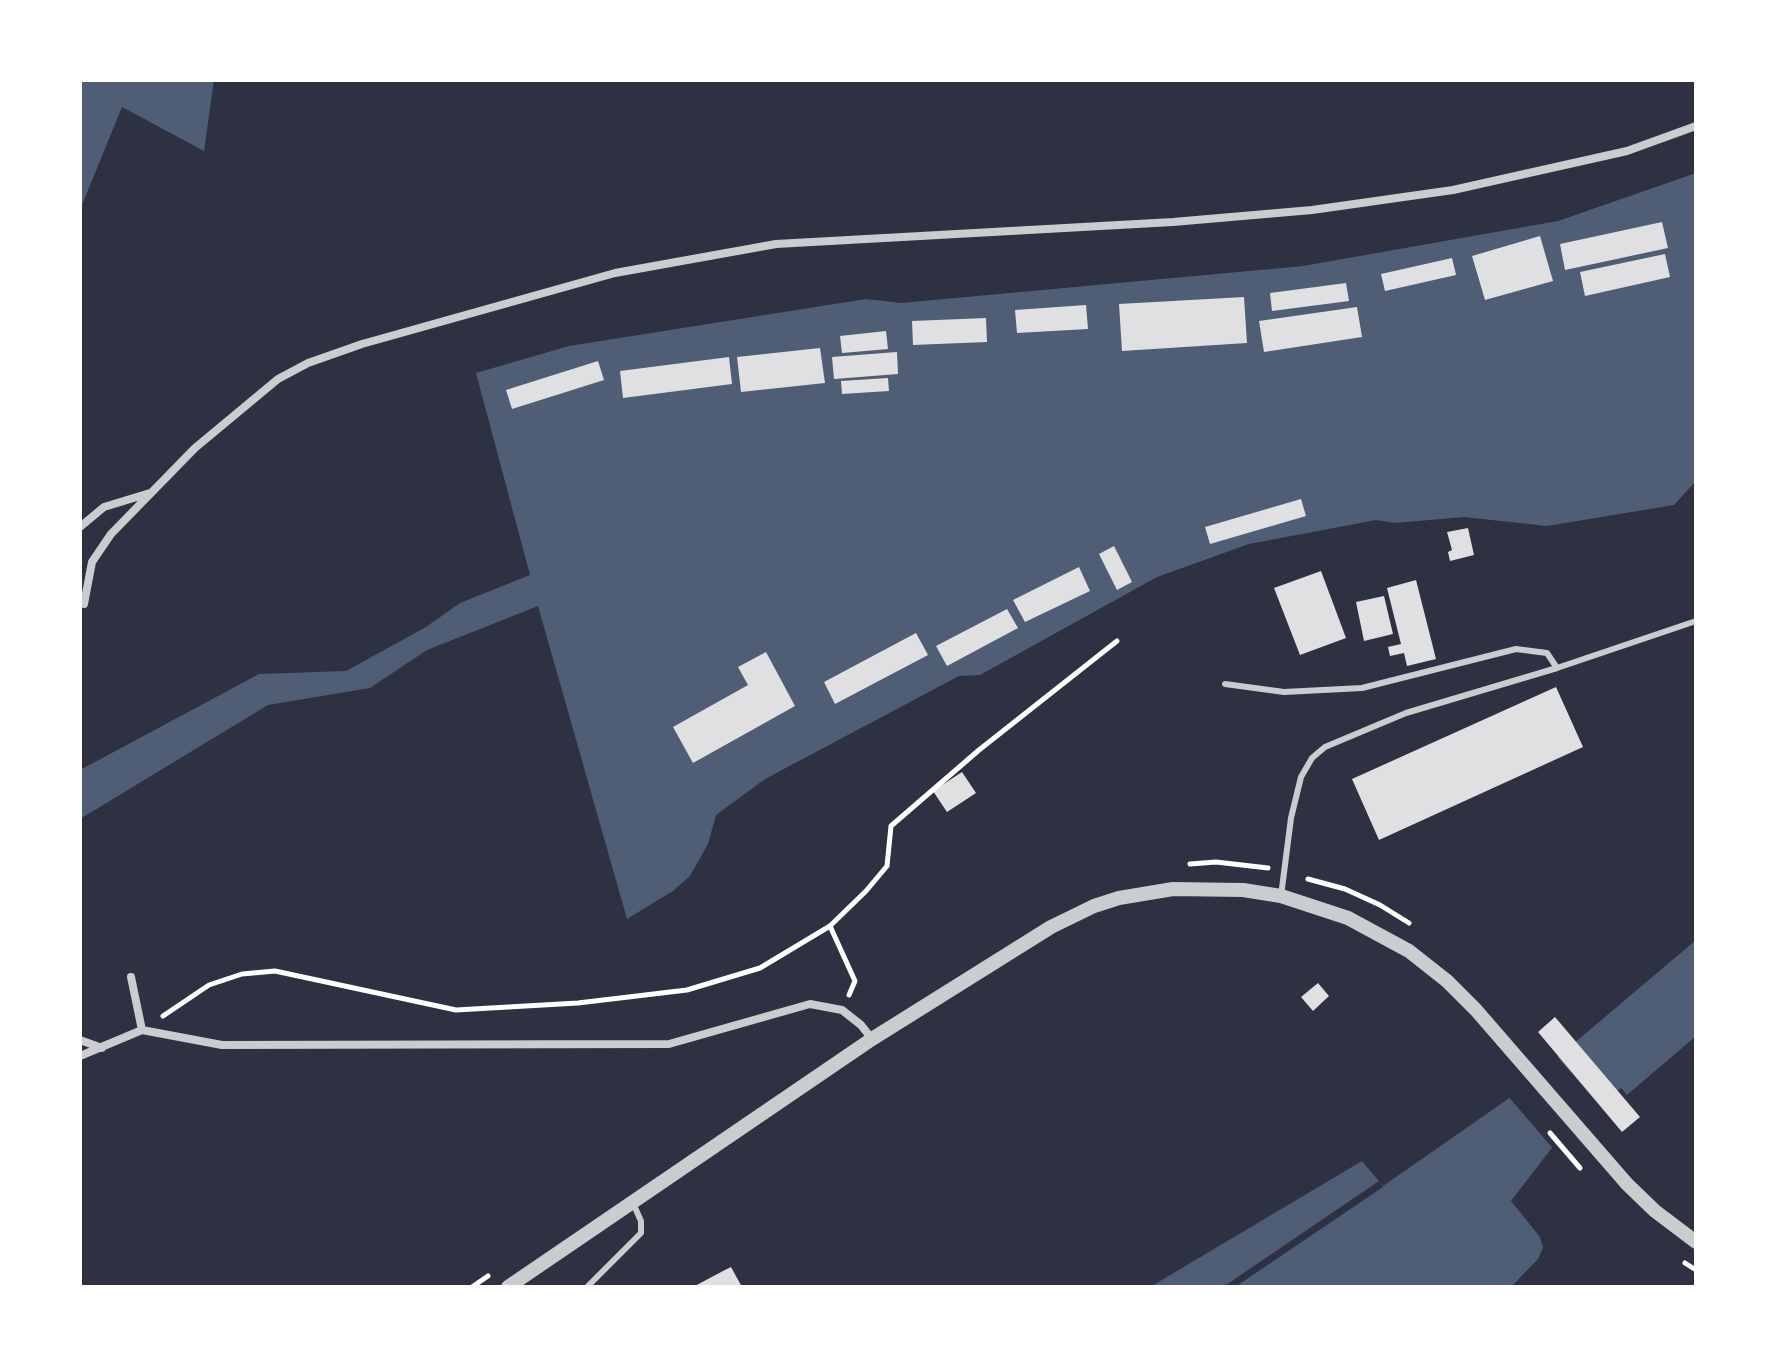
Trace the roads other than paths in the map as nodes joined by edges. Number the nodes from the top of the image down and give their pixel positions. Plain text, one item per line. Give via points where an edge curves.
1 (1696, 126) edge
2 (150, 493) junction
3 (80, 527) edge
4 (84, 604) dead end
5 (1696, 621) edge
6 (1557, 668) junction
7 (1225, 684) dead end
8 (1281, 896) junction
9 (131, 977) dead end
10 (142, 1030) junction
11 (872, 1039) junction
12 (80, 1040) edge
13 (102, 1048) junction
14 (80, 1056) edge
15 (633, 1203) junction
16 (1696, 1242) edge
17 (508, 1287) edge
18 (587, 1287) edge

1 - 2 street via 1627,151 1467,187 1343,206 1173,222 776,244 615,273 308,363 278,379
2 - 3 street via 104,507
2 - 4 street via 92,562
5 - 6 lane
6 - 7 lane via 1547,653 1516,649 1362,688 1284,692
6 - 8 lane via 1406,713 1325,747 1301,777
8 - 11 street via 1173,889 1094,906 1051,927
8 - 16 street via 1358,922 1409,951 1462,996 1645,1202
9 - 10 street
10 - 11 street via 222,1045 669,1044 810,1004 842,1010
10 - 13 street
11 - 15 street
12 - 13 street
13 - 14 street
15 - 17 street
15 - 18 lane via 641,1233

